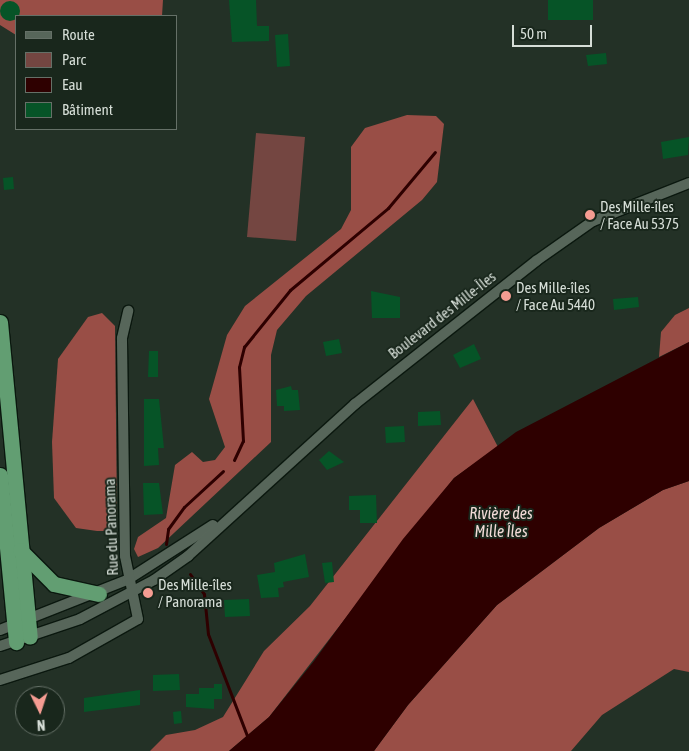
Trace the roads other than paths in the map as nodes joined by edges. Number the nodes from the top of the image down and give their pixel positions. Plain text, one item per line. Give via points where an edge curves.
1 (689, 183) edge
2 (128, 311) dead end
3 (0, 322) edge
4 (0, 475) edge
5 (237, 508) junction
6 (20, 550) junction
7 (127, 580) junction
8 (132, 593) junction
9 (99, 594) junction
10 (17, 632) edge
11 (0, 646) edge
12 (0, 680) edge

1 - 5 street, Boulevard des Mille-Îles via 620,208 560,243 372,390
2 - 7 street, Rue du Panorama via 122,338
3 - 6 highway
4 - 10 highway
5 - 7 street, Boulevard des Mille-Îles
5 - 8 street, Boulevard des Mille-Îles via 188,556
6 - 9 highway via 54,584
6 - 10 highway
7 - 8 street, Rue du Panorama
7 - 9 street, Boulevard des Mille-Îles
8 - 10 street, Boulevard des Mille-Îles
8 - 12 street, Rue du Panorama via 139,614 132,624 69,658
9 - 10 street, Boulevard des Mille-Îles
10 - 11 street, Boulevard des Mille-Îles

